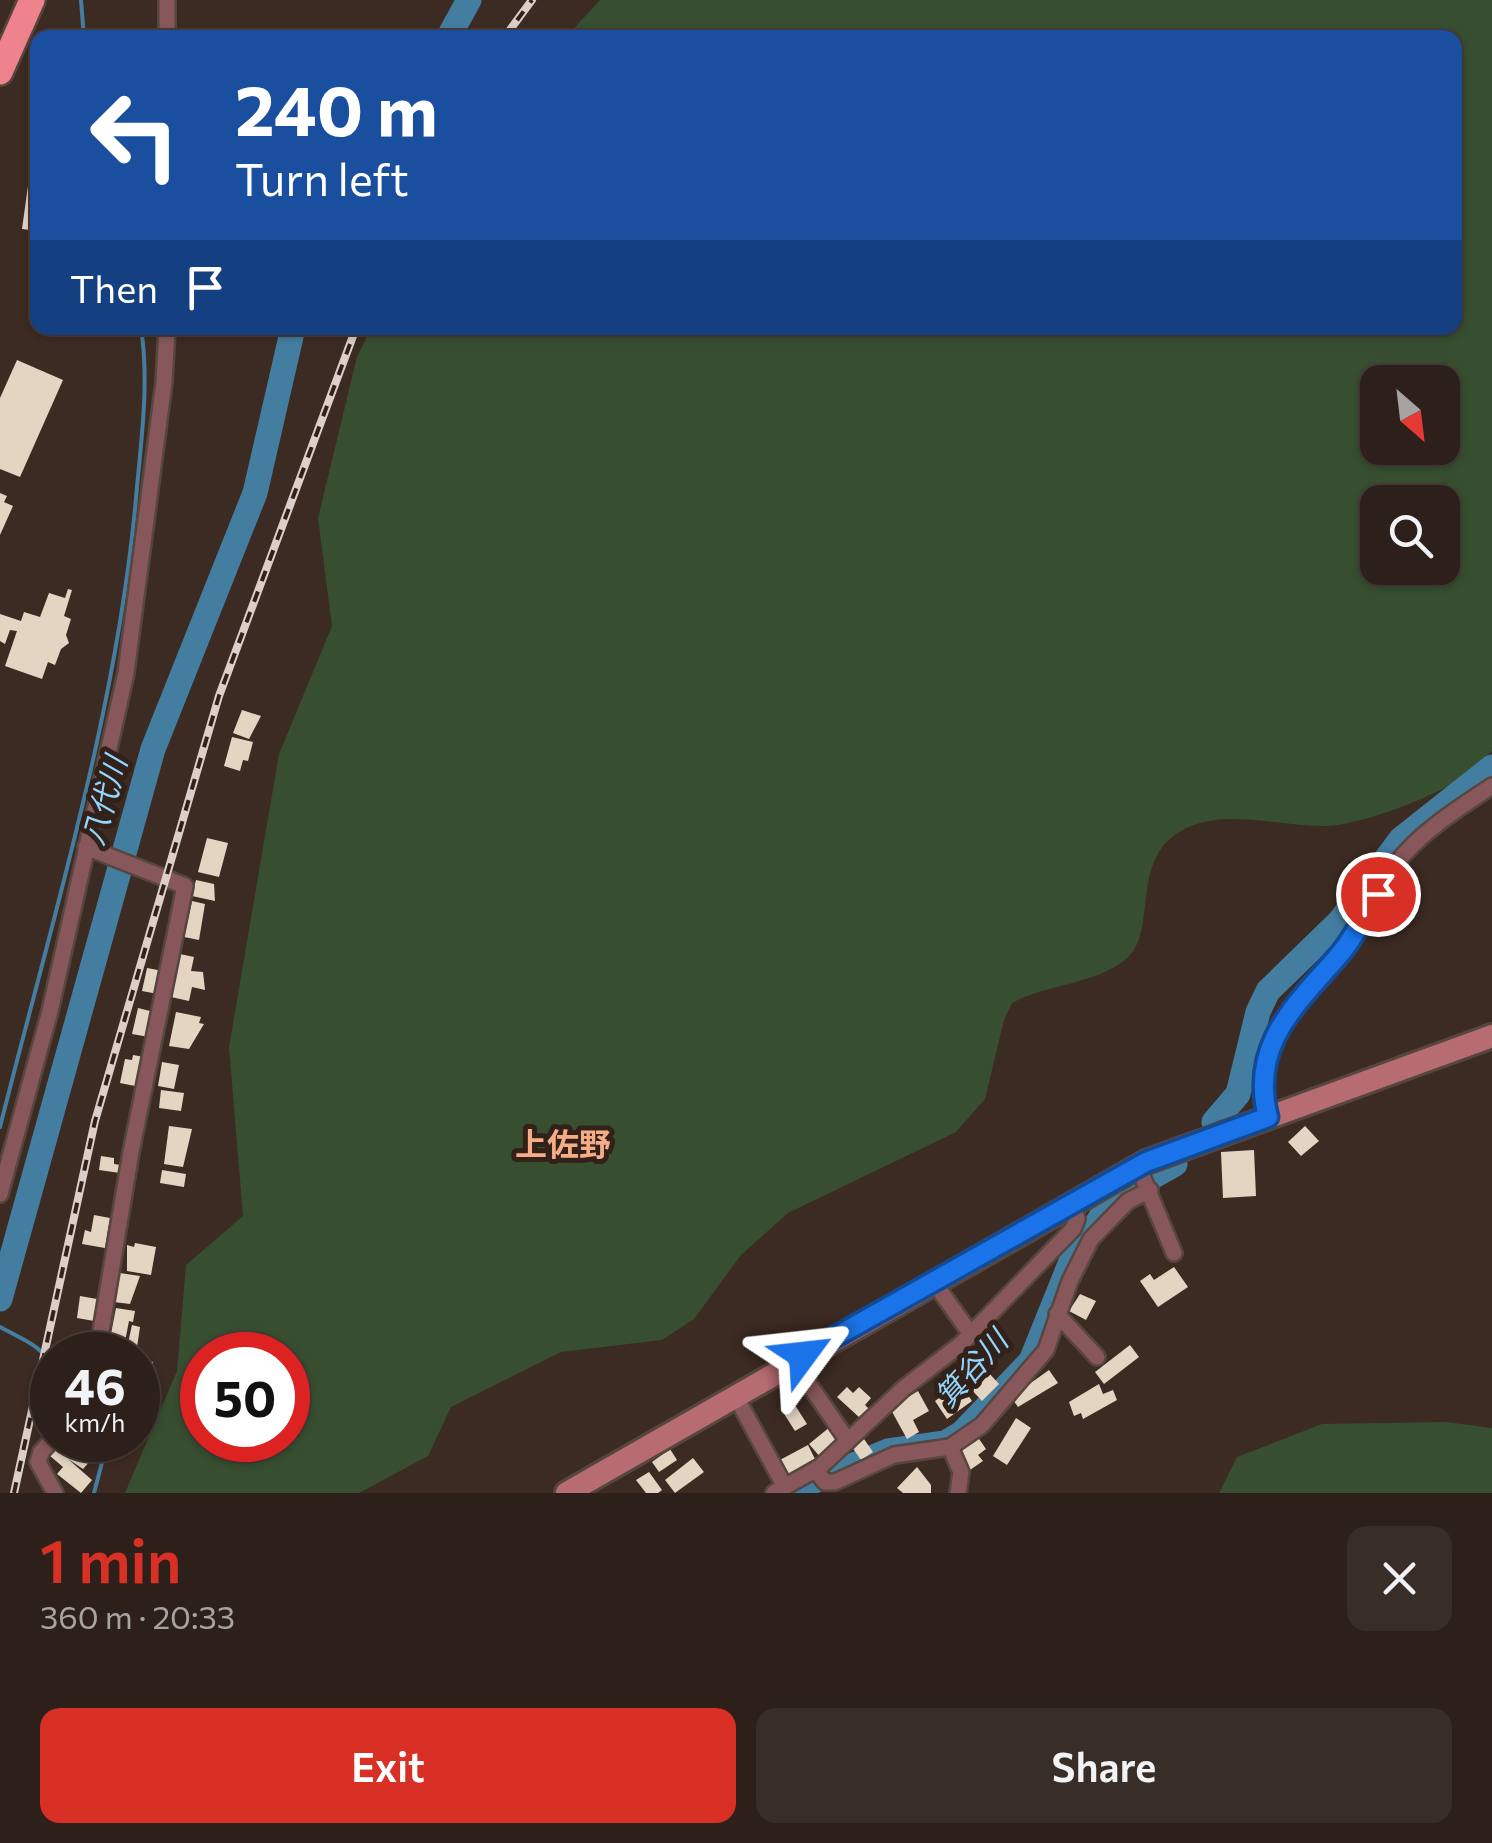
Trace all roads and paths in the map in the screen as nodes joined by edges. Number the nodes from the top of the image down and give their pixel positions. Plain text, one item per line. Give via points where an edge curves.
1 (32, 0) edge
2 (167, 0) edge
3 (166, 30) edge
4 (0, 72) edge
5 (167, 335) edge
6 (1492, 786) edge
7 (86, 847) junction
8 (1492, 1036) edge
9 (1268, 1117) junction
10 (1138, 1166) junction
11 (1150, 1190) junction
12 (0, 1194) edge
13 (1073, 1213) junction
14 (1092, 1240) junction
15 (1174, 1253) dead end
16 (933, 1281) junction
17 (1057, 1314) junction
18 (101, 1332) edge
19 (970, 1333) junction
20 (1097, 1358) dead end
21 (794, 1361) junction
22 (735, 1395) junction
23 (848, 1441) junction
24 (950, 1448) junction
25 (38, 1462) edge
26 (814, 1470) junction
27 (779, 1490) edge
28 (54, 1493) edge
29 (567, 1493) edge
30 (958, 1493) edge

1 - 4 highway
2 - 3 street
5 - 7 street via 126,673
6 - 9 street via 1409,850 1344,950 1304,993 1269,1045 1262,1094
7 - 12 street
7 - 18 street via 186,886
8 - 9 main road
9 - 10 main road
10 - 11 street
10 - 13 main road
11 - 14 street via 1128,1201
11 - 15 street
13 - 14 street
13 - 16 main road
13 - 19 street
14 - 17 street
16 - 19 street
16 - 21 main road
17 - 20 street
17 - 24 street via 1040,1360 982,1424
19 - 23 street
21 - 22 main road
21 - 23 street
22 - 27 street
22 - 29 main road
23 - 26 street
24 - 26 street via 894,1455 835,1482
24 - 30 street via 961,1472
25 - 28 street
26 - 27 street

